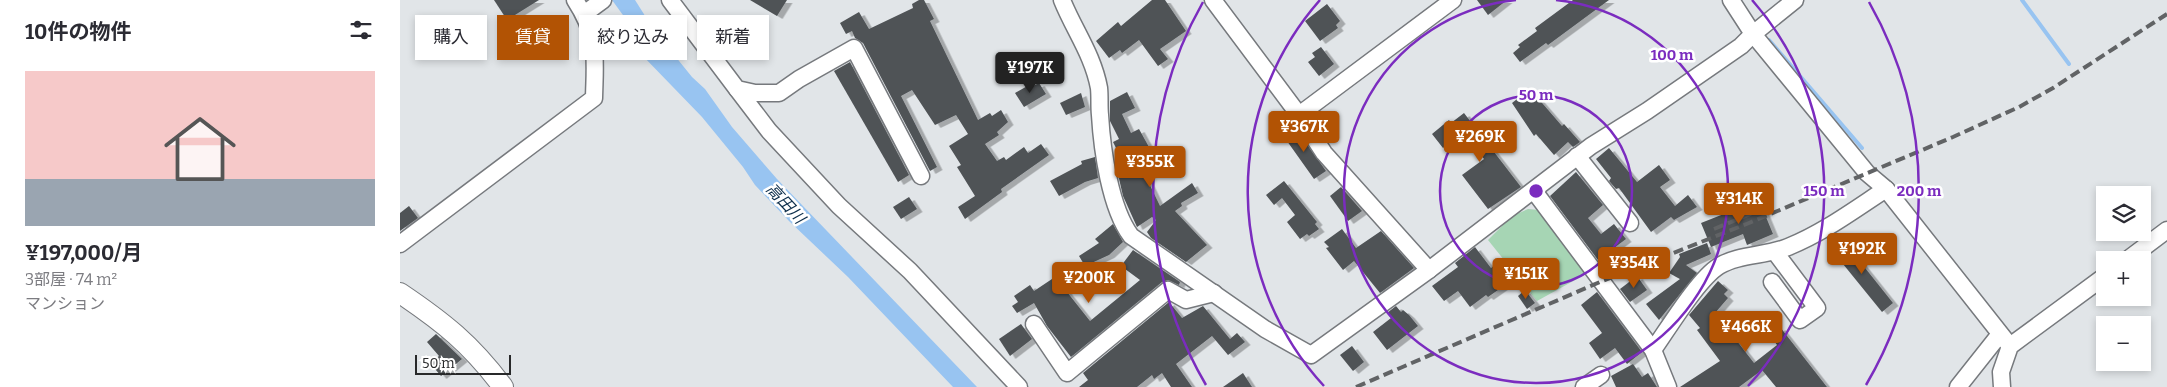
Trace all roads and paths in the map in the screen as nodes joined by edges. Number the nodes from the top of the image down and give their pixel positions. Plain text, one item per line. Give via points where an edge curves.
1 (575, 0) edge
2 (670, 0) edge
3 (1062, 0) edge
4 (1213, 0) edge
5 (1453, 0) edge
6 (1730, 0) edge
7 (1795, 0) edge
8 (594, 7) edge
9 (1753, 34) junction
10 (737, 89) junction
11 (1299, 115) junction
12 (1577, 156) junction
13 (921, 176) dead end
14 (1886, 189) junction
15 (1534, 190) junction
16 (1630, 223) dead end
17 (2167, 230) edge
18 (400, 244) edge
19 (2139, 251) edge
20 (1775, 252) junction
21 (1429, 270) junction
22 (1772, 282) dead end
23 (2096, 282) edge
24 (400, 293) edge
25 (1214, 293) junction
26 (1034, 324) dead end
27 (2005, 340) junction
28 (1653, 350) junction
29 (1601, 375) dead end
30 (503, 387) edge
31 (1019, 387) edge
32 (1584, 387) edge
33 (1668, 387) edge
34 (1958, 387) edge
35 (2002, 387) edge

1 - 8 street
2 - 10 street
3 - 25 street via 1092,59 1099,89 1110,182 1125,227 1131,236
4 - 11 street
5 - 11 street
6 - 9 street
7 - 9 street
8 - 18 street via 594,98
9 - 12 street via 1727,57
9 - 14 street via 1866,173
10 - 13 street via 779,93 854,48
10 - 31 street via 769,131 839,206 910,271
11 - 21 street via 1324,153
12 - 15 street
12 - 16 street
14 - 20 street via 1819,233
14 - 27 street
15 - 21 street
15 - 28 street
17 - 19 street
20 - 22 street via 1817,308 1800,320
20 - 28 street via 1731,261 1710,273
21 - 25 street via 1311,355 1265,329
23 - 27 street
24 - 30 main road via 435,316 470,346
25 - 26 street via 1186,300 1168,290 1067,373
27 - 34 street
27 - 35 street via 2000,372
28 - 33 street
29 - 32 street

